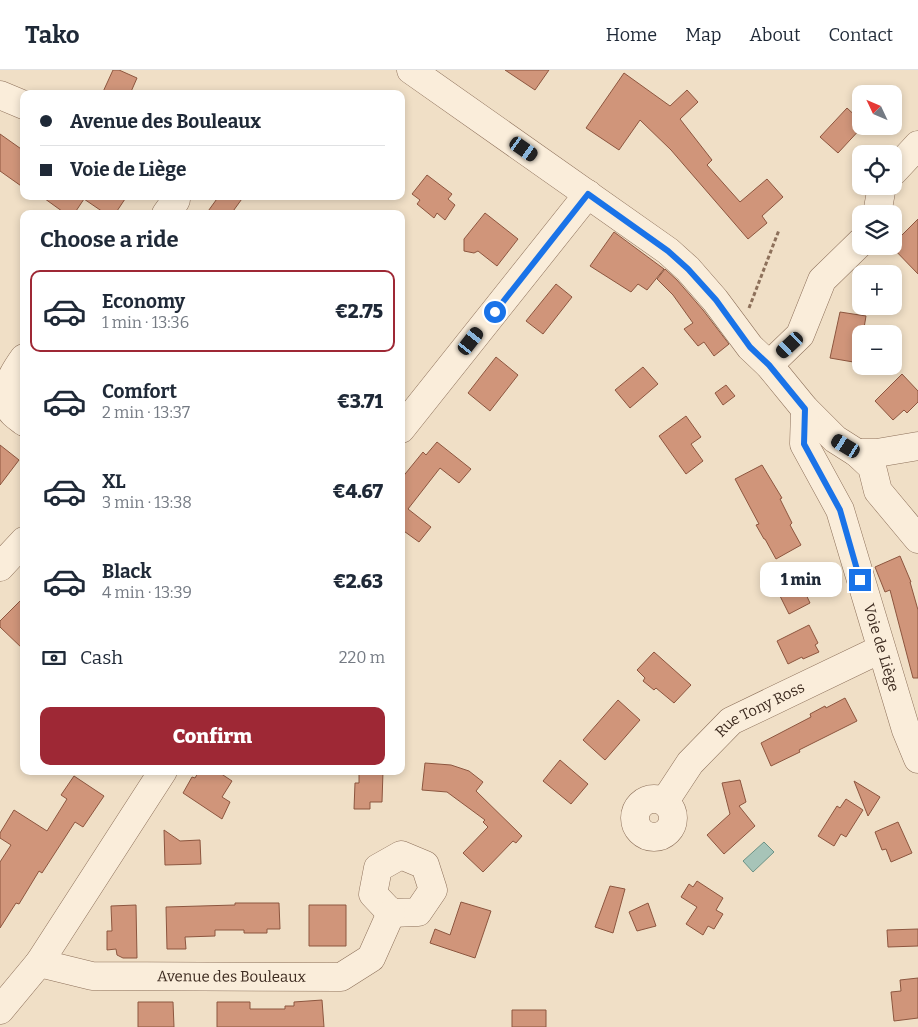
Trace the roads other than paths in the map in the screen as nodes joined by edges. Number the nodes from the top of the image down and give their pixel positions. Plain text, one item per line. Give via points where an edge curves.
1 (411, 70) edge
2 (0, 95) edge
3 (20, 103) edge
4 (918, 145) edge
5 (902, 162) edge
6 (588, 194) junction
7 (852, 251) edge
8 (20, 364) edge
9 (769, 365) junction
10 (805, 409) junction
11 (20, 418) edge
12 (405, 424) edge
13 (918, 446) edge
14 (857, 453) junction
15 (918, 539) edge
16 (20, 545) edge
17 (0, 567) edge
18 (881, 649) junction
19 (918, 759) edge
20 (160, 775) edge
21 (664, 801) dead end
22 (391, 914) dead end
23 (39, 963) junction
24 (0, 1010) edge

1 - 6 street
2 - 3 street
4 - 5 street
6 - 9 street via 668,251 693,275 750,347
6 - 12 street
7 - 9 street via 822,280 800,335
8 - 11 street via 12,375 7,393 9,408
9 - 10 street
10 - 14 street via 835,440
10 - 18 street, Voie de Liège via 804,444 840,510
13 - 14 street
14 - 15 street via 872,467 878,492
16 - 17 street
18 - 19 street, Voie de Liège
18 - 21 street, Rue Tony Ross via 731,722 690,764
20 - 23 street
22 - 23 street, Avenue des Bouleaux via 372,958 341,977 92,976
23 - 24 street

